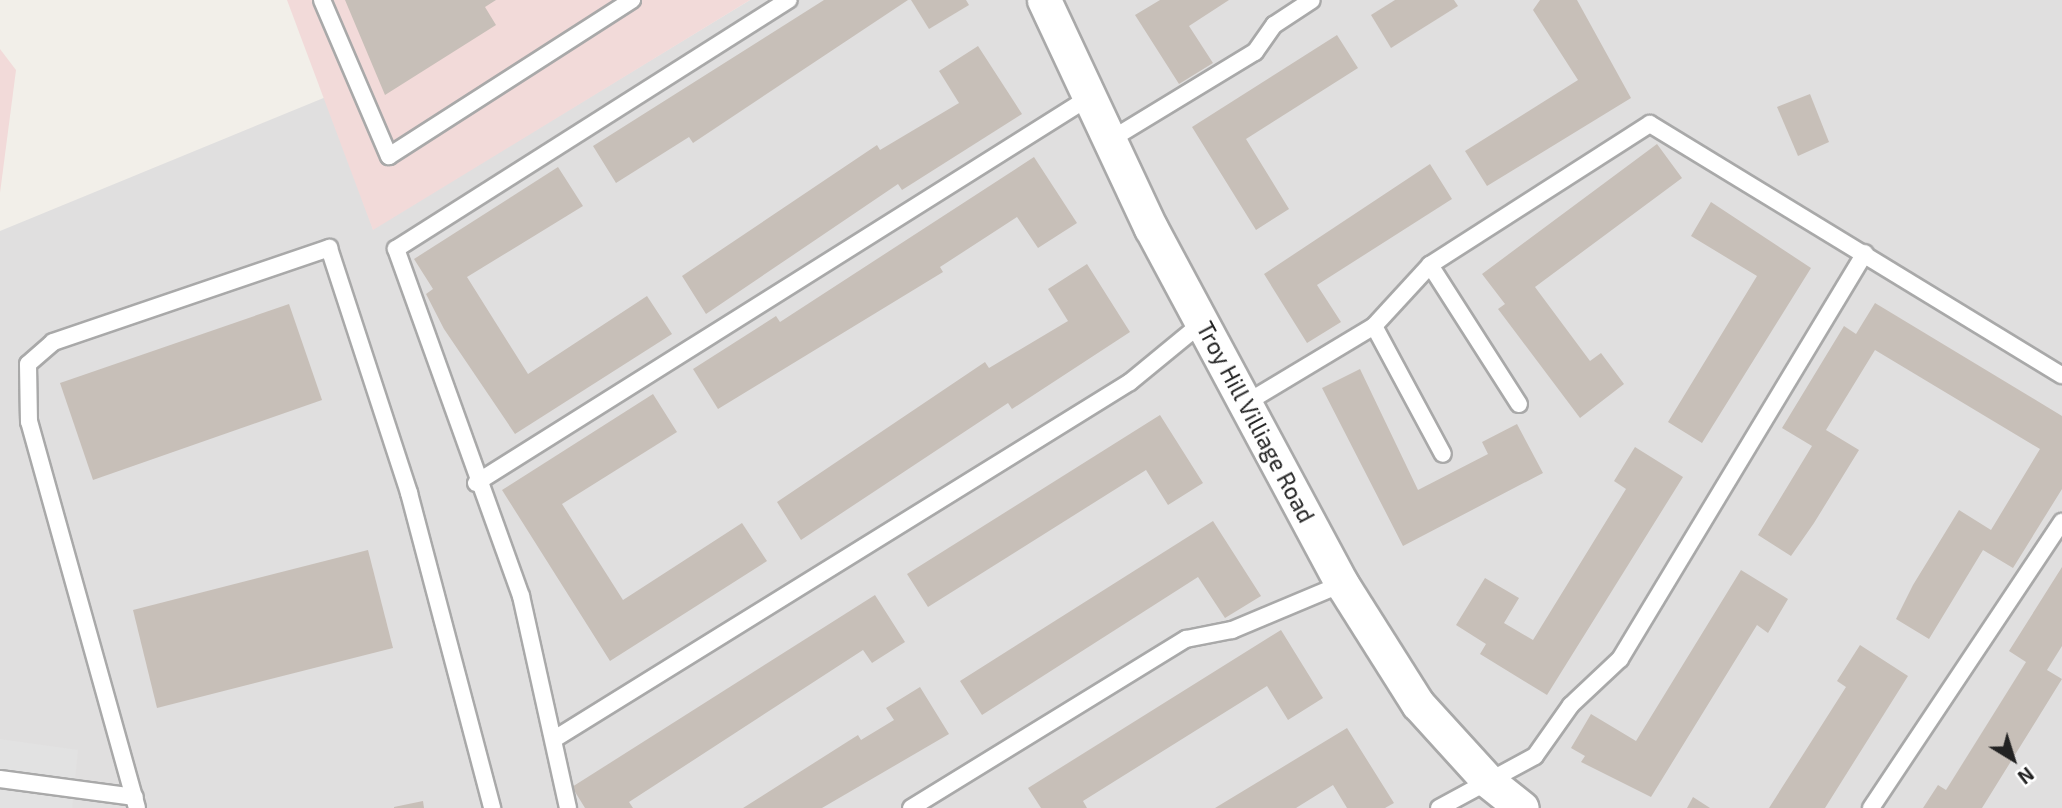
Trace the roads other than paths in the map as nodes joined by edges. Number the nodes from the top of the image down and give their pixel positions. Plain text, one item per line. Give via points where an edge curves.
1 (322, 0) edge
2 (632, 0) edge
3 (789, 0) edge
4 (1044, 0) edge
5 (1312, 0) edge
6 (1090, 97) junction
7 (1110, 140) junction
8 (1865, 253) junction
9 (1430, 265) junction
10 (1203, 322) junction
11 (1374, 326) junction
12 (2062, 375) edge
13 (1246, 402) junction
14 (1519, 404) dead end
15 (1443, 454) dead end
16 (476, 483) junction
17 (2062, 522) edge
18 (1342, 584) junction
19 (556, 738) junction
20 (0, 779) edge
21 (1488, 781) junction
22 (136, 802) edge
23 (492, 808) edge
24 (568, 808) edge
25 (911, 808) edge
26 (1439, 808) edge
27 (1522, 808) edge
28 (1871, 808) edge

1 - 2 lane via 389,156
3 - 16 lane via 396,249
4 - 6 street, Troy Hill Villiage Road
5 - 7 lane via 1274,24 1255,52
6 - 7 street, Troy Hill Villiage Road
6 - 16 lane
7 - 10 street, Troy Hill Villiage Road
8 - 9 lane via 1650,124
8 - 12 lane
8 - 21 lane via 1620,659 1570,705 1535,756
9 - 11 lane
9 - 14 lane
10 - 13 street, Troy Hill Villiage Road
10 - 19 lane via 1130,382
11 - 13 lane
11 - 15 lane
13 - 18 street, Troy Hill Villiage Road
16 - 19 lane via 521,596
17 - 28 lane
18 - 21 street, Troy Hill Villiage Road via 1418,704
18 - 25 lane via 1232,630 1186,639
19 - 24 lane
20 - 22 lane
21 - 26 lane
21 - 27 street, Troy Hill Villiage Road
22 - 23 lane via 29,422 28,364 53,342 328,248 409,494

